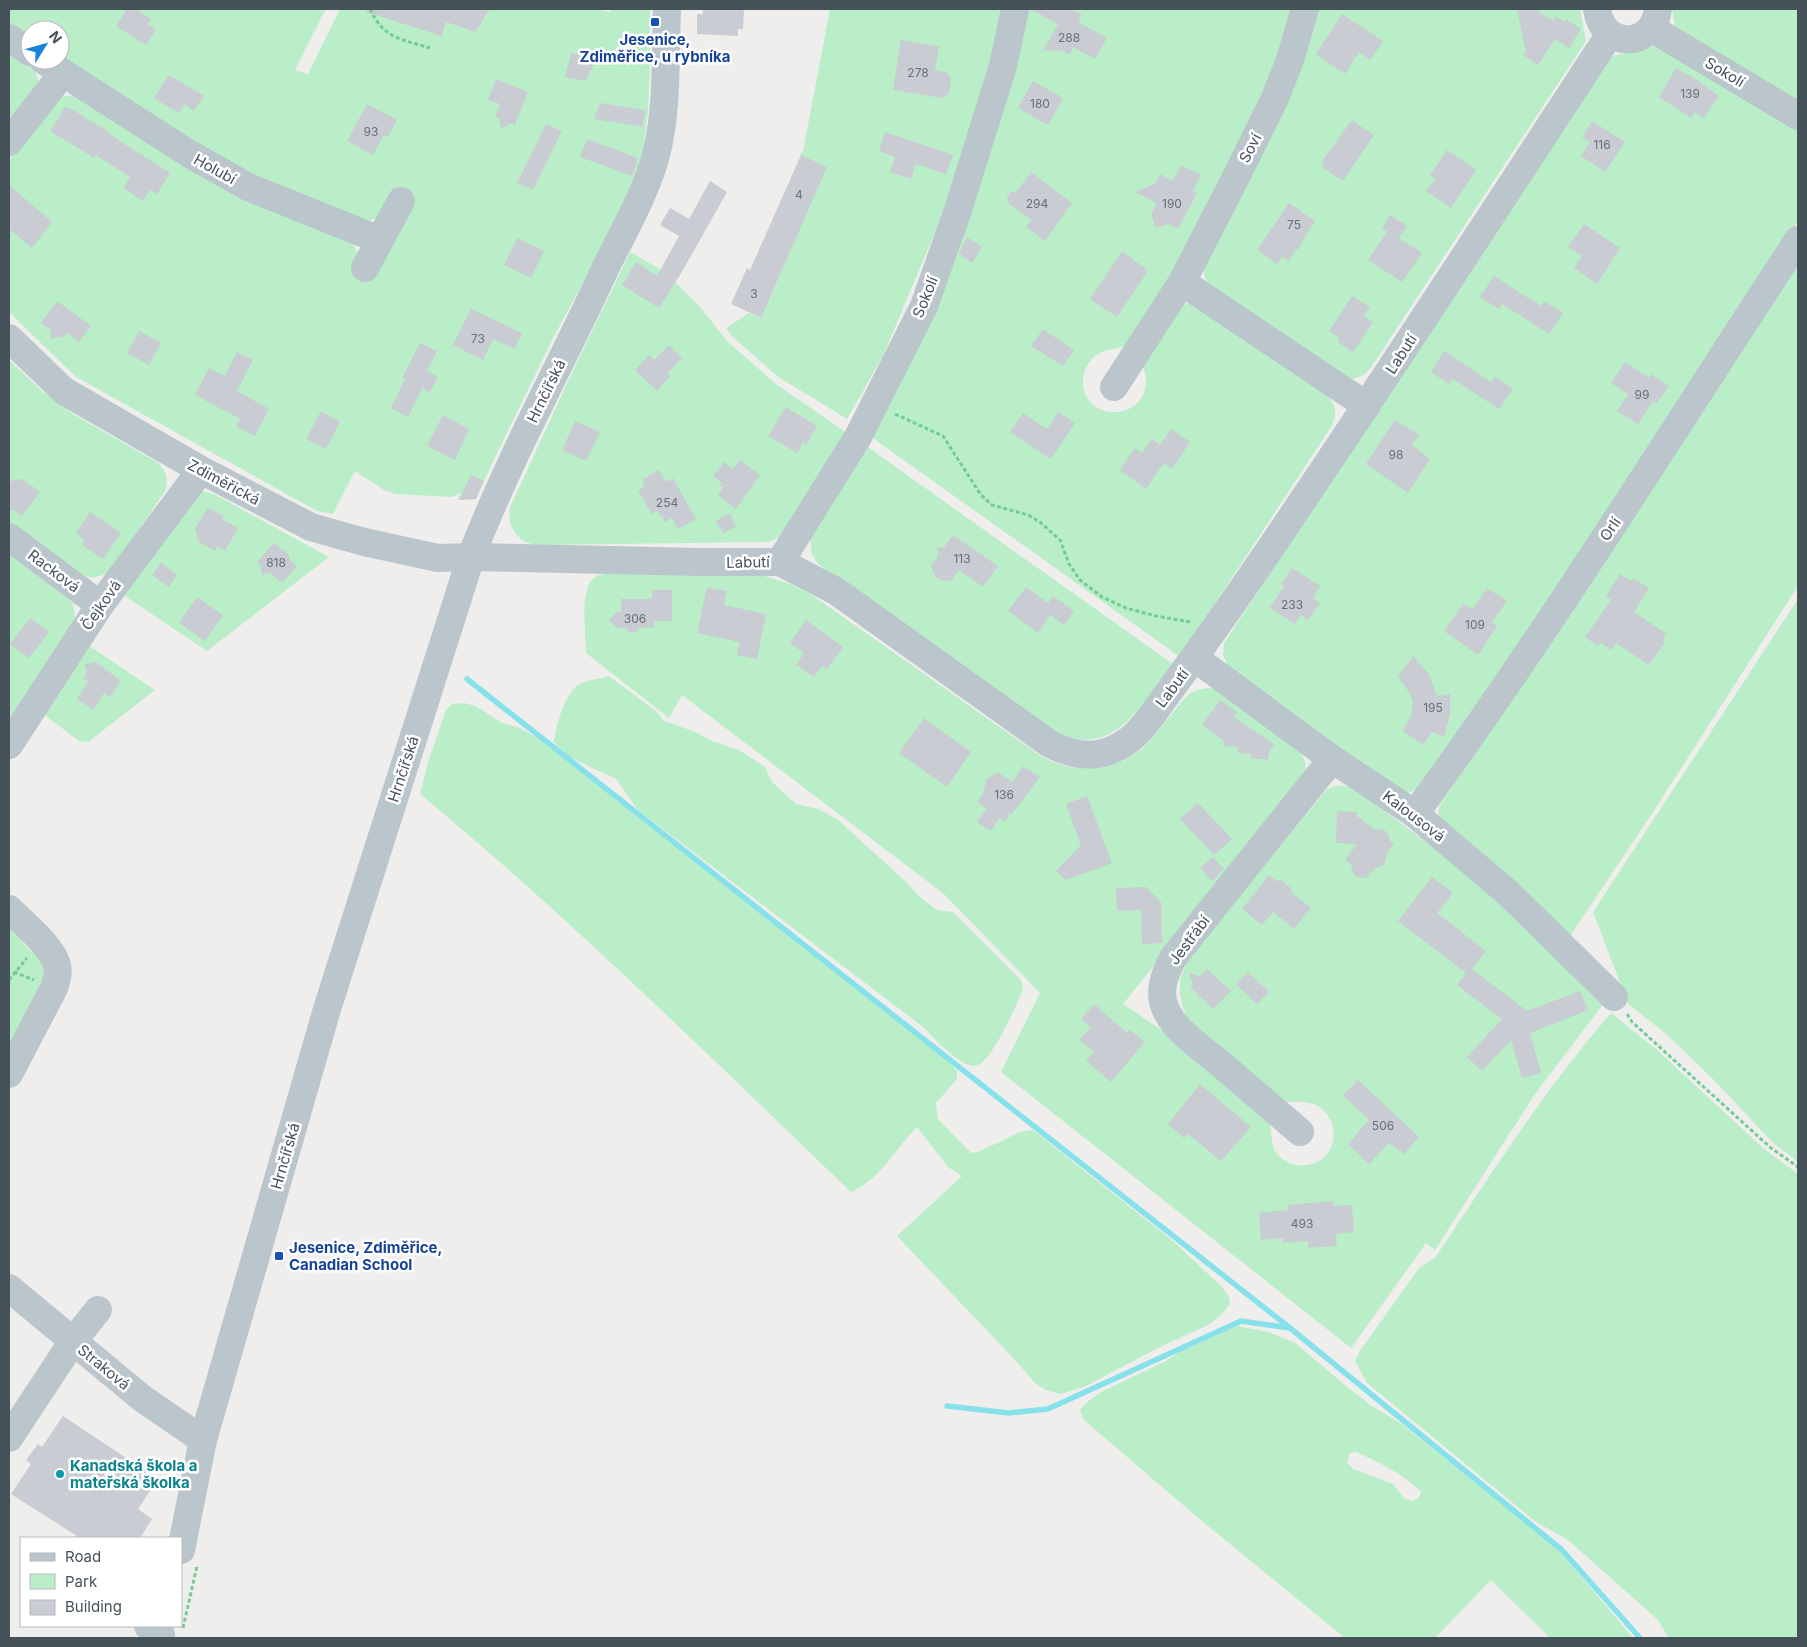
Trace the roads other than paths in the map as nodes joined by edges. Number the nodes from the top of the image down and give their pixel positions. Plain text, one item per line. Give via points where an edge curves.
1 (667, 9) edge
2 (1015, 9) edge
3 (1305, 9) edge
4 (1597, 9) edge
5 (1655, 18) edge
6 (1610, 34) junction
7 (9, 38) edge
8 (20, 45) edge
9 (51, 70) edge
10 (58, 70) edge
11 (1798, 116) edge
12 (9, 142) edge
13 (401, 201) dead end
14 (380, 240) junction
15 (1798, 240) edge
16 (365, 268) dead end
17 (1182, 282) junction
18 (9, 338) edge
19 (1114, 387) dead end
20 (1367, 406) junction
21 (200, 470) junction
22 (9, 536) edge
23 (471, 557) junction
24 (780, 562) junction
25 (100, 605) junction
26 (1195, 658) junction
27 (9, 745) edge
28 (1332, 759) junction
29 (1415, 814) junction
30 (9, 909) edge
31 (1614, 997) road end
32 (9, 1074) edge
33 (1300, 1132) dead end
34 (9, 1288) edge
35 (98, 1310) dead end
36 (73, 1341) junction
37 (9, 1438) edge
38 (203, 1440) junction
39 (182, 1545) edge

1 - 23 street, Hrnčířská via 661,131 644,188 492,504
2 - 24 street, Sokolí via 1003,66 957,214 924,306 858,437
3 - 17 street, Soví via 1275,98
4 - 6 street via 1600,22
5 - 6 street via 1644,34 1636,38 1627,40
5 - 11 street, Sokolí
6 - 20 street, Labutí
7 - 8 street
9 - 12 street, Holubí
10 - 14 street, Holubí via 188,154 248,187
13 - 14 street
14 - 16 street
15 - 29 street, Orlí via 1607,534
17 - 19 street, Soví
17 - 20 street
18 - 21 street, Zdiměřická via 64,391
20 - 26 street, Labutí
21 - 23 street, Zdiměřická via 312,527 438,558
21 - 25 street, Čejková
22 - 25 street, Racková
23 - 24 street, Labutí
23 - 38 street, Hrnčířská via 327,1008
24 - 26 street, Labutí via 836,591 1050,744 1067,752 1101,754 1131,739
25 - 27 street, Čejková
26 - 28 street, Kalousová
28 - 29 street, Kalousová
28 - 33 street, Jestřábí via 1172,958 1162,985 1162,1000 1167,1013 1182,1030
29 - 31 street, Kalousová via 1508,893
30 - 32 street via 53,954 58,977
34 - 36 street, Straková
35 - 36 street
36 - 37 street
36 - 38 street, Straková via 143,1399
38 - 39 street, Hrnčířská

